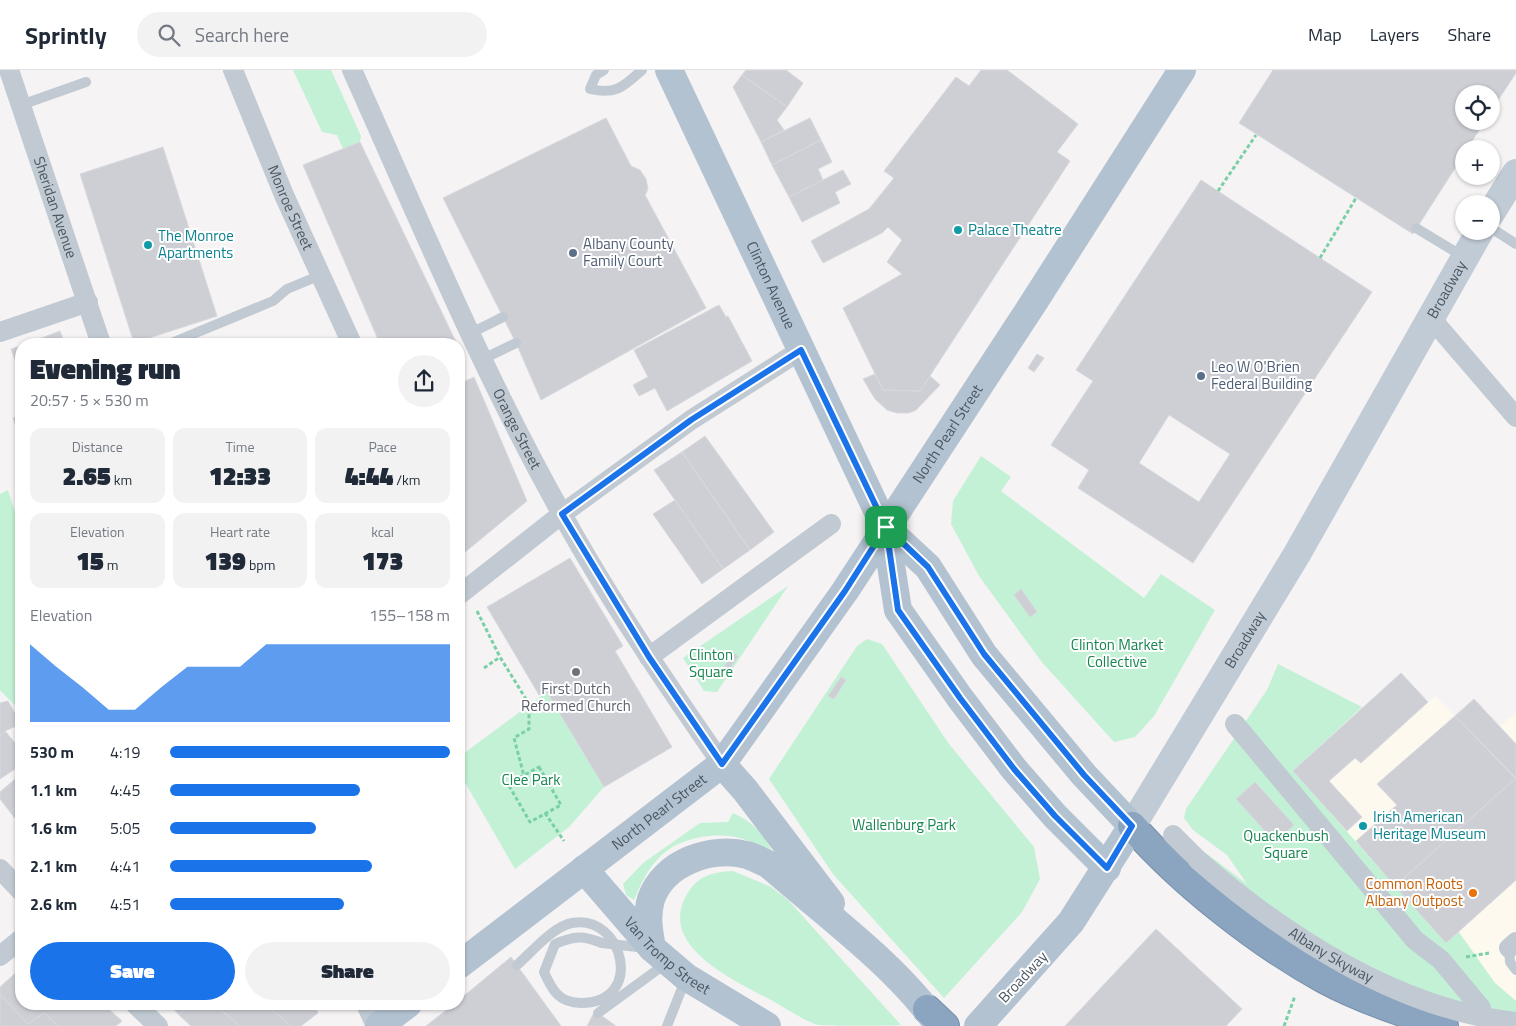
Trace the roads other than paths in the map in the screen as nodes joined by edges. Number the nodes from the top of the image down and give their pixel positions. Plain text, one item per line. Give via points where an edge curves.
1 (9, 70) edge
2 (233, 70) edge
3 (352, 70) edge
4 (604, 70) edge
5 (642, 70) edge
6 (669, 70) edge
7 (1182, 70) edge
8 (86, 82) dead end
9 (21, 105) junction
10 (1516, 173) edge
11 (1500, 199) edge
12 (1416, 228) dead end
13 (1500, 234) edge
14 (1474, 240) edge
15 (1516, 244) edge
16 (1464, 257) junction
17 (320, 275) junction
18 (88, 302) junction
19 (503, 317) dead end
20 (1430, 317) junction
21 (0, 332) edge
22 (471, 333) junction
23 (99, 338) edge
24 (183, 338) edge
25 (349, 338) edge
26 (516, 343) dead end
27 (801, 350) junction
28 (483, 359) junction
29 (1516, 417) edge
30 (562, 514) junction
31 (831, 524) dead end
32 (886, 527) junction
33 (465, 590) edge
34 (649, 657) junction
35 (1235, 724) dead end
36 (722, 764) junction
37 (1132, 826) junction
38 (1173, 835) dead end
39 (1107, 868) junction
40 (0, 869) edge
41 (584, 869) junction
42 (1190, 869) junction
43 (15, 884) edge
44 (15, 944) edge
45 (1512, 945) edge
46 (0, 956) edge
47 (465, 959) edge
48 (878, 960) junction
49 (669, 962) junction
50 (517, 965) dead end
51 (1516, 970) edge
52 (1481, 1008) dead end
53 (141, 1010) edge
54 (369, 1010) edge
55 (400, 1010) edge
56 (598, 1013) dead end
57 (937, 1020) edge
58 (1516, 1022) edge
59 (158, 1026) edge
60 (377, 1026) edge
61 (667, 1026) edge
62 (767, 1026) edge
63 (978, 1026) edge
64 (1444, 1026) edge

1 - 9 street, Sheridan Avenue
2 - 17 street, Monroe Street
3 - 22 street, Orange Street
4 - 5 lane via 596,74 590,88 605,92 625,86
6 - 27 main road, Clinton Avenue
7 - 32 main road, North Pearl Street
8 - 9 lane
9 - 18 street, Sheridan Avenue
10 - 11 street
12 - 16 lane
13 - 15 lane
14 - 16 street, Broadway
16 - 20 street, Broadway
17 - 24 lane via 287,289 272,300
17 - 25 street, Monroe Street
18 - 21 street
18 - 23 street, Sheridan Avenue
19 - 22 lane
20 - 29 street
20 - 37 street, Broadway via 1297,554
22 - 28 street, Orange Street
26 - 28 lane
27 - 30 street via 691,420
27 - 32 main road, Clinton Avenue
28 - 30 street, Orange Street
30 - 33 street
30 - 34 street, Orange Street
31 - 34 street
32 - 36 main road, North Pearl Street via 845,591
32 - 37 main road, Clinton Avenue via 928,567 984,654 1084,775
32 - 39 main road, Clinton Avenue via 898,610 1014,769
34 - 36 street, Orange Street
35 - 52 street via 1415,940 1441,960
36 - 41 main road, North Pearl Street
36 - 48 main road
37 - 39 main road, Broadway
37 - 42 highway via 1159,857
38 - 42 street, Albany Skyway
39 - 63 main road, Broadway via 1071,922
40 - 43 street
41 - 47 main road, North Pearl Street
41 - 49 main road, Van Tromp Street
42 - 58 street, Albany Skyway, bridge via 1354,970 1411,995 1462,1011
42 - 64 highway via 1275,949 1316,975 1357,995
44 - 46 street
45 - 51 lane via 1510,962
48 - 49 main road via 768,864 748,855 725,852 704,855 680,864 662,879 651,899 648,923
48 - 57 main road
49 - 50 lane, bridge via 602,943 590,938 573,936 555,944 544,972 552,990 562,1000 592,1003 606,999 616,986 621,970 622,957 613,940 586,922 570,924 553,933
49 - 56 lane
49 - 61 lane
49 - 62 main road, Van Tromp Street
53 - 59 street
54 - 60 street
55 - 60 main road

